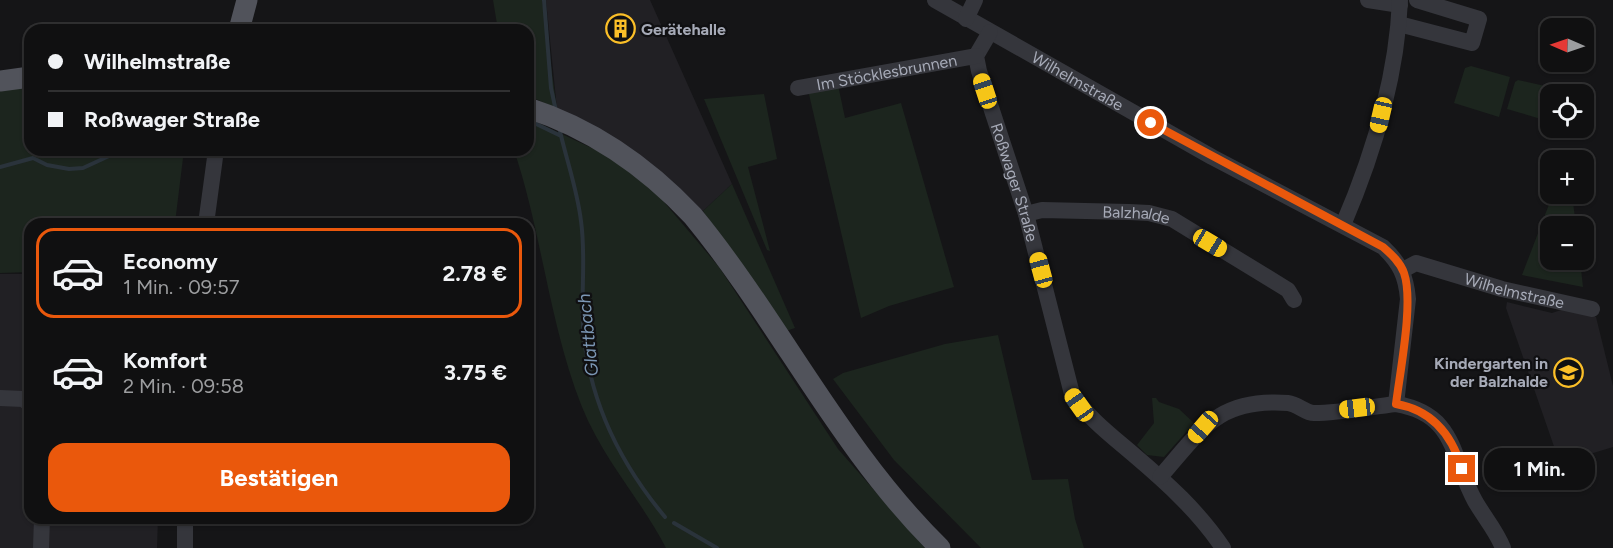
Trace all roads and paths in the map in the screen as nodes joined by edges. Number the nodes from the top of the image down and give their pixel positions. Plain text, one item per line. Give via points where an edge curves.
1 (247, 0) edge
2 (935, 0) edge
3 (975, 0) edge
4 (1368, 0) edge
5 (1417, 0) edge
6 (1400, 2) edge
7 (966, 19) junction
8 (241, 24) edge
9 (1399, 24) junction
10 (990, 32) junction
11 (976, 56) junction
12 (24, 78) edge
13 (0, 81) edge
14 (798, 88) dead end
15 (534, 110) edge
16 (215, 156) edge
17 (1026, 214) junction
18 (207, 218) edge
19 (1343, 225) junction
20 (1403, 270) junction
21 (1294, 300) dead end
22 (1592, 309) dead end
23 (0, 398) edge
24 (24, 400) edge
25 (1396, 404) junction
26 (1160, 477) junction
27 (42, 524) edge
28 (185, 524) edge
29 (41, 548) edge
30 (185, 548) edge
31 (940, 548) edge
32 (1223, 548) edge
33 (1503, 548) edge

1 - 8 main road
2 - 7 street, Wilhelmstraße
3 - 7 street
4 - 6 street
5 - 9 street via 1479,18 1472,43
6 - 9 street
7 - 10 street, Wilhelmstraße
9 - 19 street via 1377,132
10 - 11 street
10 - 19 street, Wilhelmstraße via 1212,157
11 - 14 street, Im Stöcklesbrunnen
11 - 17 street, Roßwager Straße
12 - 13 main road
15 - 31 main road via 596,137 639,165 693,216 837,424
16 - 18 street
17 - 21 street, Balzhalde via 1042,210 1129,212 1172,219 1288,290
17 - 26 street, Roßwager Straße via 1072,394 1090,417
19 - 20 street, Wilhelmstraße via 1383,247
20 - 22 street, Wilhelmstraße via 1416,263 1502,289
20 - 25 street via 1408,299
23 - 24 street
25 - 26 street via 1310,414 1288,403 1231,409 1203,427
25 - 33 street via 1422,411 1449,436 1470,492
26 - 32 street, Roßwager Straße via 1207,525
27 - 29 street
28 - 30 street

